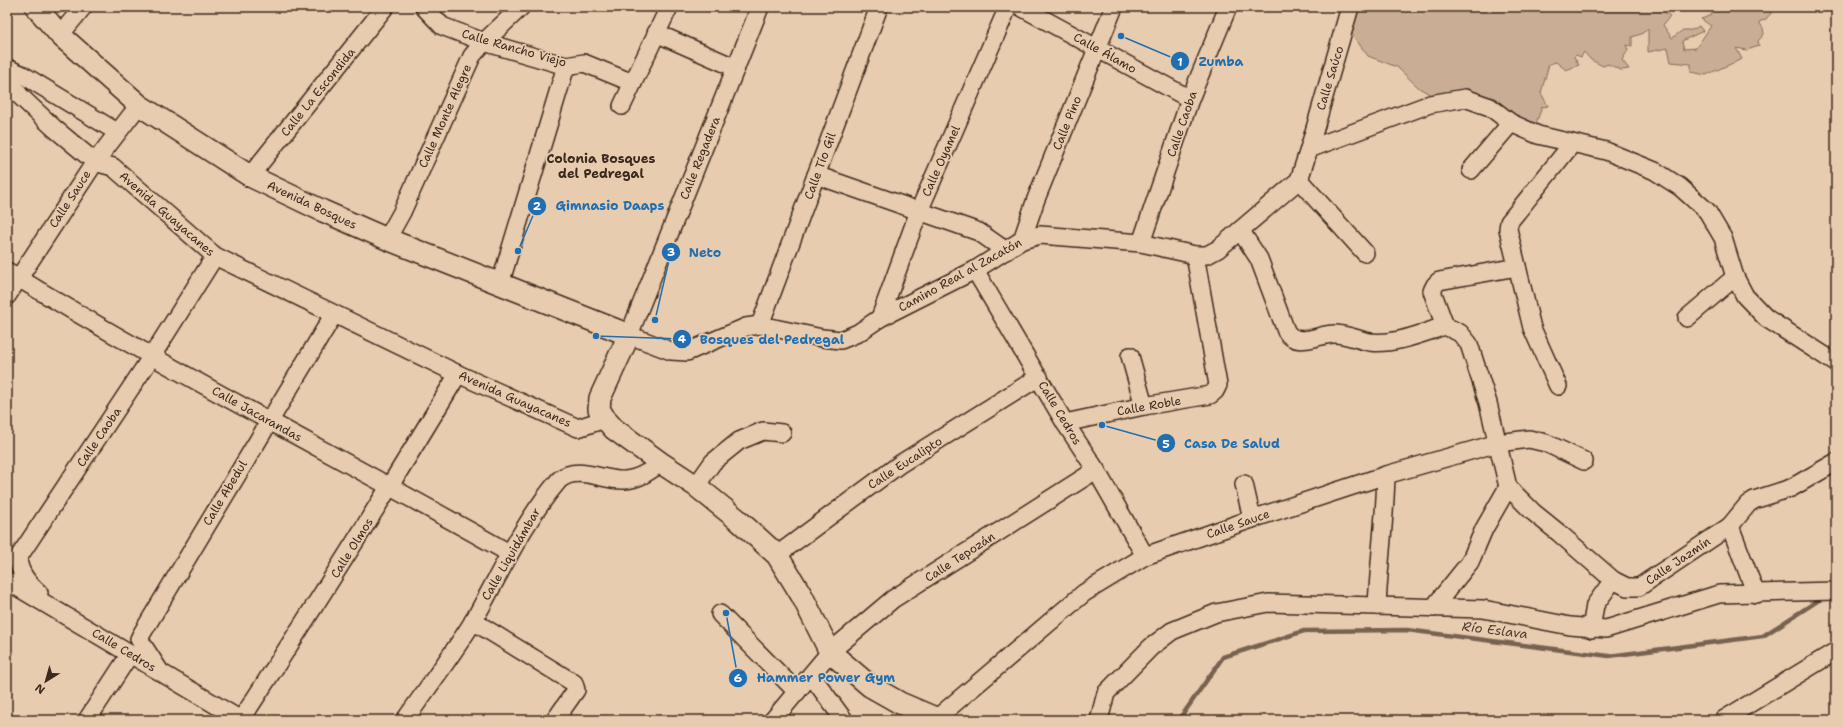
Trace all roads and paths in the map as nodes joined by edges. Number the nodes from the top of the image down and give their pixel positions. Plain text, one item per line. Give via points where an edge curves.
1 (36, 7) edge
2 (83, 7) edge
3 (385, 7) edge
4 (424, 7) edge
5 (521, 7) edge
6 (669, 7) edge
7 (760, 7) edge
8 (879, 7) edge
9 (1008, 7) edge
10 (1021, 7) edge
11 (1114, 7) edge
12 (1228, 7) edge
13 (1350, 7) edge
14 (656, 33) junction
15 (60, 35) junction
16 (484, 42) junction
17 (1098, 49) junction
18 (566, 66) junction
19 (7, 68) edge
20 (736, 68) junction
21 (7, 77) edge
22 (633, 83) junction
23 (1190, 99) junction
24 (139, 105) junction
25 (622, 106) dead end
26 (1511, 123) junction
27 (118, 132) junction
28 (1572, 144) junction
29 (1309, 149) junction
30 (95, 162) junction
31 (1471, 170) dead end
32 (816, 175) junction
33 (250, 176) junction
34 (1299, 180) junction
35 (919, 211) junction
36 (1240, 230) junction
37 (387, 239) junction
38 (1022, 240) junction
39 (1141, 243) junction
40 (1006, 251) junction
41 (1365, 253) dead end
42 (1194, 254) junction
43 (215, 256) junction
44 (1517, 267) junction
45 (975, 270) junction
46 (12, 275) edge
47 (1735, 277) junction
48 (500, 284) junction
49 (7, 296) edge
50 (334, 314) junction
51 (880, 318) junction
52 (1687, 318) dead end
53 (760, 325) junction
54 (1445, 326) junction
55 (629, 335) junction
56 (152, 356) junction
57 (1130, 356) dead end
58 (1836, 362) edge
59 (458, 374) junction
60 (1039, 377) junction
61 (1558, 386) dead end
62 (1144, 406) junction
63 (269, 420) junction
64 (605, 420) junction
65 (1065, 423) junction
66 (782, 433) dead end
67 (1498, 443) junction
68 (1584, 461) dead end
69 (1836, 462) edge
70 (661, 463) junction
71 (1096, 470) junction
72 (1386, 476) junction
73 (1244, 484) dead end
74 (391, 486) junction
75 (696, 486) junction
76 (1508, 487) junction
77 (1252, 519) junction
78 (1730, 526) junction
79 (509, 553) junction
80 (777, 555) junction
81 (1145, 556) junction
82 (1613, 580) junction
83 (7, 581) edge
84 (1836, 591) edge
85 (1756, 594) junction
86 (1377, 606) junction
87 (1433, 608) junction
88 (58, 611) junction
89 (720, 614) dead end
90 (473, 621) junction
91 (1591, 629) junction
92 (830, 652) junction
93 (1836, 652) edge
94 (130, 654) junction
95 (161, 672) junction
96 (811, 675) junction
97 (796, 692) junction
98 (938, 719) edge
99 (87, 720) edge
100 (241, 720) edge
101 (405, 720) edge
102 (555, 720) edge
103 (772, 720) edge
104 (844, 720) edge
105 (1099, 720) edge
106 (1723, 720) edge

1 - 15 street, Avenida Bosques
2 - 15 street
3 - 33 street, Calle La Escondida
4 - 16 street, Calle Rancho Viejo via 442,26
5 - 16 street, Calle Monte Alegre
6 - 14 street
7 - 20 street, Calle Regadera
8 - 32 street, Calle Tío Gil
9 - 35 street, Calle Oyamel
10 - 17 street, Calle Álamo
11 - 17 street, Calle Pino
12 - 23 street, Calle Caoba
13 - 29 street, Calle Saúco
14 - 20 street
14 - 22 street
15 - 24 street, Avenida Bosques
16 - 18 street, Calle Rancho Viejo
16 - 37 street, Calle Monte Alegre via 472,56 402,212
17 - 23 street, Calle Álamo
17 - 38 street, Calle Pino via 1036,199
18 - 22 street, Calle Rancho Viejo via 584,63
18 - 48 street
19 - 27 street
20 - 55 street, Calle Regadera
21 - 30 street via 21,97
22 - 25 street
23 - 39 street, Calle Caoba
24 - 27 street, Calle Sauce
24 - 33 street, Avenida Bosques
26 - 28 street via 1538,135
26 - 29 street via 1490,107 1464,98 1430,104
26 - 31 street
27 - 30 street, Calle Sauce
28 - 44 street via 1509,222 1508,229
28 - 47 street via 1606,151 1654,171 1680,187 1707,211 1723,238
29 - 34 street
30 - 43 street, Avenida Guayacanes via 113,167
30 - 46 street, Calle Sauce
32 - 35 street
32 - 53 street, Calle Tío Gil
33 - 37 street, Avenida Bosques
34 - 36 street, Camino Real al Zacatón
34 - 41 street
35 - 40 street via 979,232
35 - 51 street, Calle Oyamel
36 - 42 street, Camino Real al Zacatón via 1213,252 1207,255
36 - 54 street via 1259,259 1286,331 1294,339 1304,340 1334,334 1369,342 1395,341
37 - 48 street, Avenida Bosques
38 - 39 street, Camino Real al Zacatón via 1040,235
38 - 40 street, Camino Real al Zacatón
39 - 42 street, Camino Real al Zacatón
40 - 45 street, Camino Real al Zacatón
42 - 62 street, Calle Roble via 1218,385 1210,395
43 - 50 street, Avenida Guayacanes
43 - 56 street, Calle Caoba
44 - 54 street via 1439,281 1434,285 1432,291
44 - 61 street via 1532,328
45 - 51 street, Camino Real al Zacatón
45 - 60 street, Calle Cedros
46 - 49 street, Calle Sauce
46 - 56 street, Calle Jacarandas
47 - 52 street
47 - 58 street via 1745,296 1766,318
48 - 55 street, Avenida Bosques
50 - 59 street, Avenida Guayacanes
50 - 63 street, Calle Abedul
51 - 53 street, Camino Real al Zacatón via 858,333 841,340
53 - 55 street, Camino Real al Zacatón via 746,327 687,352 671,352
54 - 67 street via 1460,333 1469,344
55 - 64 street, Calle Regadera via 600,398 599,409
56 - 63 street, Calle Jacarandas
56 - 88 street, Calle Caoba via 18,558 24,578
57 - 62 street
59 - 64 street, Avenida Guayacanes via 578,428
59 - 74 street, Calle Olmos
60 - 65 street, Calle Cedros
60 - 80 street, Calle Eucalipto via 912,456
62 - 65 street, Calle Roble
63 - 74 street, Calle Jacarandas
63 - 95 street, Calle Abedul via 140,635 139,640
64 - 70 street
65 - 71 street, Calle Cedros
66 - 75 street via 763,431 739,441 713,462
67 - 68 street, Calle Sauce via 1529,439 1551,445
67 - 72 street, Calle Sauce
67 - 76 street
69 - 78 street, Calle Jazmín via 1791,488 1754,500
70 - 75 street
70 - 79 street, Calle Liquidámbar via 645,474 623,480 583,474 564,476 549,492
71 - 81 street, Calle Cedros
71 - 92 street, Calle Tepozán via 893,599
72 - 77 street, Calle Sauce
72 - 86 street via 1386,505
73 - 77 street
74 - 79 street, Calle Jacarandas
74 - 100 street, Calle Olmos
75 - 80 street
76 - 82 street, Calle Jazmín via 1533,512
76 - 87 street via 1484,529 1470,562
77 - 81 street, Calle Sauce
78 - 82 street, Calle Jazmín via 1639,587 1627,587
78 - 85 street
79 - 90 street, Calle Liquidámbar
80 - 92 street via 802,596
81 - 98 street, Calle Sauce via 1084,593
82 - 91 street via 1595,606
83 - 88 street, Calle Cedros
84 - 85 street
85 - 91 street via 1719,594 1606,629
86 - 87 street
86 - 105 street via 1268,603 1216,613 1191,623 1172,631 1151,647 1106,693
87 - 91 street via 1483,609
88 - 94 street, Calle Cedros
89 - 97 street
90 - 101 street, Calle Liquidámbar
90 - 102 street via 574,684 576,690
92 - 96 street, Calle Tepozán
92 - 98 street via 870,686 900,703
93 - 106 street
94 - 95 street, Calle Cedros
94 - 99 street
95 - 100 street, Calle Cedros
96 - 97 street, Calle Tepozán
96 - 104 street
97 - 103 street, Calle Tepozán

